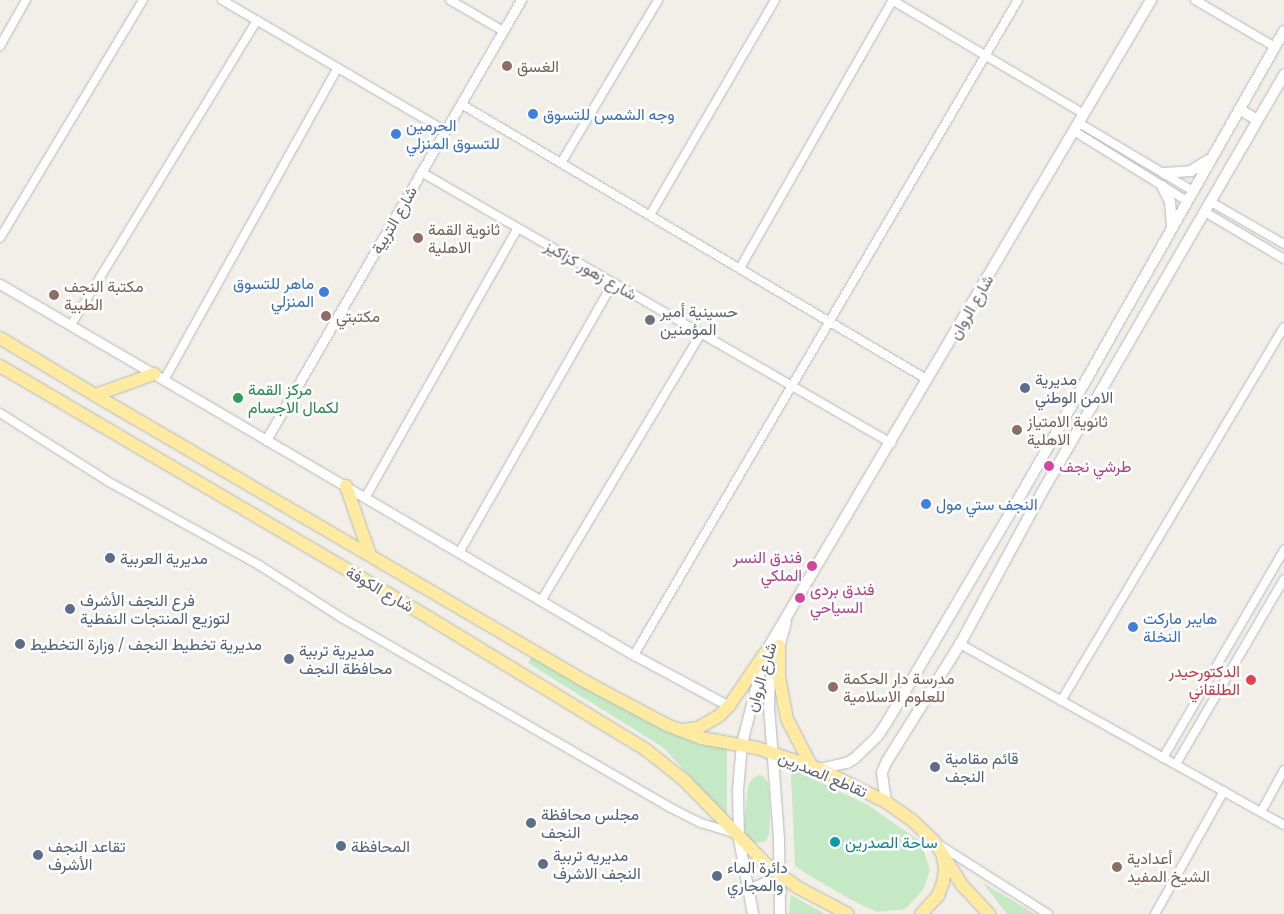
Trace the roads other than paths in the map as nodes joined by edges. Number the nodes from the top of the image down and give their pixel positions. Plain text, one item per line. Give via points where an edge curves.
1 (26, 0) edge
2 (143, 0) edge
3 (222, 0) edge
4 (450, 0) edge
5 (521, 0) edge
6 (658, 0) edge
7 (775, 0) edge
8 (892, 0) edge
9 (1018, 0) edge
10 (1151, 0) edge
11 (1195, 0) edge
12 (257, 20) junction
13 (503, 31) junction
14 (1284, 31) edge
15 (0, 46) edge
16 (1275, 47) junction
17 (986, 56) junction
18 (338, 68) junction
19 (1284, 74) edge
20 (461, 104) junction
21 (1239, 109) junction
22 (1257, 120) junction
23 (1079, 123) junction
24 (445, 131) junction
25 (1212, 156) junction
26 (561, 163) junction
27 (421, 172) junction
28 (1164, 174) junction
29 (1162, 186) junction
30 (1193, 191) junction
31 (1187, 201) junction
32 (1211, 202) junction
33 (1205, 212) junction
34 (650, 215) junction
35 (518, 228) junction
36 (1171, 230) junction
37 (0, 238) edge
38 (1284, 244) edge
39 (1284, 259) edge
40 (740, 268) junction
41 (612, 282) junction
42 (0, 284) edge
43 (831, 322) junction
44 (71, 325) junction
45 (1284, 327) edge
46 (701, 334) junction
47 (0, 338) edge
48 (0, 366) edge
49 (159, 377) junction
50 (928, 380) junction
51 (790, 387) junction
52 (94, 396) junction
53 (0, 413) edge
54 (266, 440) junction
55 (891, 443) junction
56 (346, 486) junction
57 (1026, 486) junction
58 (1041, 494) junction
59 (365, 498) junction
60 (1284, 550) edge
61 (459, 553) junction
62 (370, 555) junction
63 (1284, 579) edge
64 (1281, 590) edge
65 (542, 601) junction
66 (789, 614) junction
67 (960, 644) junction
68 (779, 646) junction
69 (765, 653) junction
70 (634, 655) junction
71 (1061, 701) junction
72 (729, 706) junction
73 (678, 730) junction
74 (742, 744) junction
75 (772, 753) junction
76 (1163, 758) junction
77 (1176, 764) junction
78 (816, 768) junction
79 (1284, 770) edge
80 (1224, 791) junction
81 (886, 802) junction
82 (1261, 812) junction
83 (1284, 825) edge
84 (737, 836) junction
85 (934, 841) junction
86 (942, 853) junction
87 (780, 874) junction
88 (781, 892) junction
89 (750, 894) junction
90 (753, 914) edge
91 (780, 914) edge
92 (848, 914) edge
93 (921, 914) edge
94 (989, 914) edge
95 (1048, 914) edge
96 (1155, 914) edge

1 - 15 street
2 - 37 street
3 - 12 street
4 - 13 street
5 - 13 street, شارع التربية
6 - 26 street
7 - 34 street
8 - 17 street
8 - 40 street
9 - 17 street
10 - 23 main road, شارع الروان
11 - 16 street
12 - 18 street
12 - 44 street
13 - 20 street, شارع التربية
14 - 16 main road
16 - 21 main road
17 - 23 street
17 - 43 street
18 - 24 street
18 - 49 street
19 - 22 main road
20 - 24 street, شارع التربية
20 - 26 street
21 - 22 main road
21 - 25 main road
22 - 32 main road
23 - 28 street
23 - 29 street
23 - 50 main road, شارع الروان
24 - 27 street, شارع التربية
25 - 28 main road via 1191,171
25 - 30 main road
26 - 34 street
27 - 35 street, شارع زهور كزاكيز
27 - 54 street, شارع التربية
28 - 30 street
29 - 31 street
29 - 36 main road via 1170,202
30 - 31 main road
31 - 36 main road
32 - 33 main road
32 - 38 street
33 - 39 street
33 - 58 main road
34 - 40 street
35 - 41 street, شارع زهور كزاكيز
35 - 59 street
36 - 57 main road
40 - 43 street
41 - 46 street, شارع زهور كزاكيز
41 - 61 street
42 - 44 street
43 - 50 street
43 - 51 street
44 - 49 street
45 - 71 street
46 - 51 street, شارع زهور كزاكيز
46 - 65 street
47 - 52 highway, شارع الكوفة
48 - 84 highway, شارع الكوفة via 431,619 645,749 684,780
49 - 52 highway
49 - 54 street
50 - 55 main road, شارع الروان
51 - 55 street, شارع زهور كزاكيز
51 - 70 street
52 - 62 highway, شارع الكوفة
53 - 84 street via 109,482 259,565 342,618 671,808
54 - 56 street
55 - 66 main road, شارع الروان
56 - 59 street
56 - 62 highway
57 - 58 main road via 1032,493
57 - 78 main road via 877,737 846,763
58 - 67 main road
59 - 61 street
60 - 76 street
61 - 65 street
62 - 73 highway, شارع الكوفة via 588,683
63 - 64 street
64 - 77 street
65 - 70 street
66 - 68 main road, شارع الروان
66 - 69 main road, شارع الروان
67 - 71 street
67 - 81 main road via 887,761 882,772
68 - 75 main road, شارع الروان via 770,680
68 - 78 highway via 779,677 787,719
69 - 72 highway
69 - 74 main road, شارع الروان
70 - 72 street
71 - 76 street
72 - 73 highway via 711,722 698,728
73 - 74 highway, شارع الكوفة via 701,738
74 - 75 highway, شارع الكوفة
74 - 84 main road, شارع الروان
75 - 78 highway, تقاطع الصدرين
75 - 87 main road, شارع الروان
76 - 77 street
77 - 80 street
78 - 81 highway, تقاطع الصدرين
79 - 82 street
80 - 82 street
80 - 96 street
81 - 85 highway, تقاطع الصدرين
82 - 83 street
84 - 87 highway
84 - 89 main road, شارع الروان
85 - 86 highway, تقاطع الصدرين
85 - 95 street
86 - 93 highway via 943,882 938,896
86 - 94 highway via 962,886
87 - 88 main road, شارع الروان
87 - 92 highway via 817,899
88 - 89 main road via 765,883
88 - 91 main road, شارع الروان
89 - 90 main road, شارع الروان

